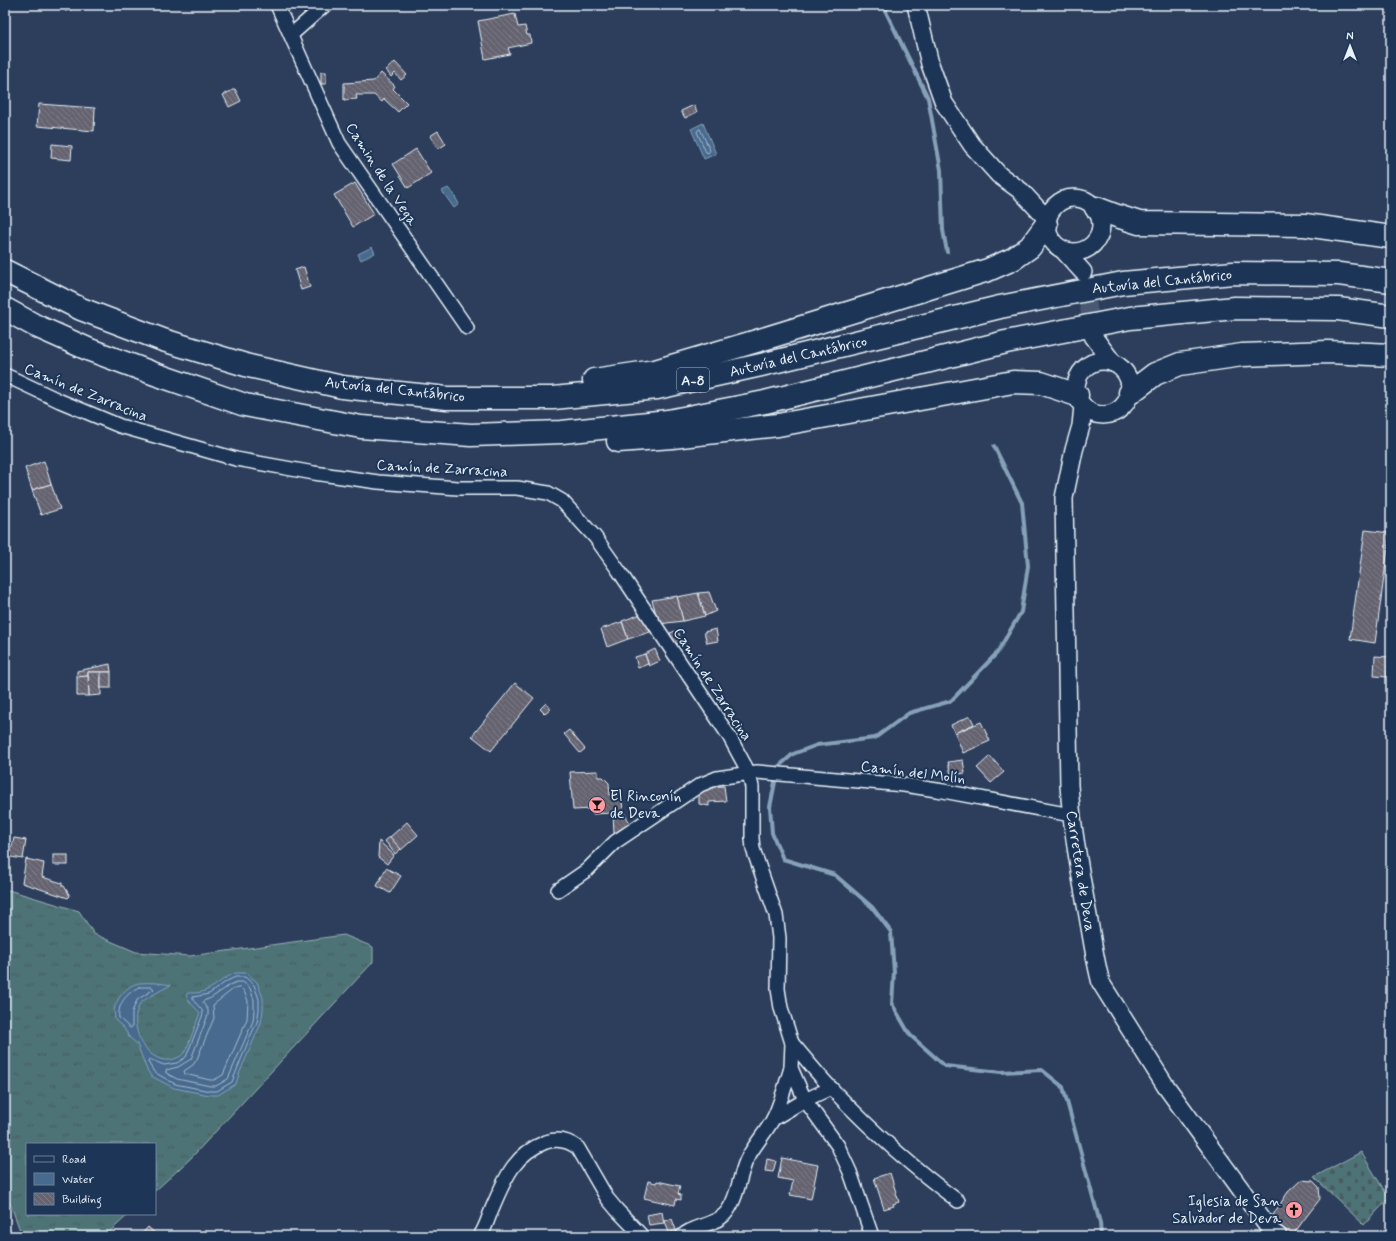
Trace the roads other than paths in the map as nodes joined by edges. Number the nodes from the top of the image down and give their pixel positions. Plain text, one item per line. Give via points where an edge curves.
1 (277, 5) edge
2 (325, 5) edge
3 (916, 5) edge
4 (291, 35) junction
5 (1021, 191) junction
6 (1064, 199) junction
7 (1096, 208) junction
8 (1046, 222) junction
9 (1391, 237) edge
10 (6, 272) edge
11 (1391, 281) edge
12 (5, 309) edge
13 (1391, 316) edge
14 (467, 328) dead end
15 (1391, 355) edge
16 (1113, 363) junction
17 (1087, 366) junction
18 (5, 375) edge
19 (1130, 393) junction
20 (1080, 400) junction
21 (1105, 415) junction
22 (471, 435) junction
23 (1074, 450) junction
24 (749, 773) junction
25 (1071, 815) junction
26 (558, 890) dead end
27 (792, 1043) junction
28 (791, 1068) junction
29 (831, 1088) junction
30 (805, 1100) junction
31 (773, 1119) junction
32 (958, 1201) dead end
33 (480, 1236) edge
34 (642, 1236) edge
35 (682, 1236) edge
36 (872, 1236) edge
37 (1278, 1236) edge

1 - 4 street, Camin de la Vega
2 - 4 street
3 - 5 street via 930,64 944,102 972,145 999,175
4 - 14 street, Camin de la Vega via 339,143
5 - 6 street
5 - 8 street
6 - 7 street via 1082,198
6 - 8 street via 1051,209
7 - 8 street via 1100,216 1101,229 1096,241 1081,251 1064,251 1057,247 1047,233
7 - 9 highway via 1139,223 1305,225
8 - 10 highway via 1030,247 988,270 655,371 554,386 446,386 347,375 254,356 167,332
10 - 11 highway, Autovía del Cantábrico / A-8 via 81,309 163,340 249,366 342,387 454,398 553,398 657,388 762,365 1000,306 1123,282 1233,273 1338,274
12 - 22 highway, A-8 via 90,350 245,405 361,427
13 - 22 highway, A-8 via 1338,309 1235,308 1130,318 1006,342 765,402 668,421 562,432
15 - 19 highway via 1328,352 1227,357 1180,364 1155,374
16 - 17 street via 1105,361
16 - 17 street via 1094,336
16 - 19 street via 1128,377
17 - 20 street via 1076,384
18 - 24 street, Camín de Zarracina via 120,426 236,459 378,482 458,488 517,488 548,494 562,501 595,537 645,609 729,736
19 - 21 street via 1119,410
20 - 21 street via 1094,413
20 - 22 highway via 1041,383 1013,382 778,425 672,437 595,443 518,443
20 - 23 street, Carretera de Deva via 1081,426
21 - 23 street, Carretera de Deva via 1091,423
23 - 25 street, Carretera de Deva via 1064,498
24 - 25 street, Camín del Molín via 928,788
24 - 26 street, Camín del Molín via 717,778 700,785 615,842 587,870
24 - 27 street, Camín de Zarracina via 752,787 752,838 776,915 779,938 778,989
25 - 37 street, Carretera de Deva via 1096,966 1101,982 1165,1085 1245,1196 1272,1232
27 - 28 street
27 - 29 street
28 - 30 street
28 - 31 street
29 - 30 street
29 - 32 street via 869,1128
30 - 31 street
30 - 36 street via 838,1146 850,1172
31 - 35 street via 746,1161 730,1208 723,1216
33 - 34 street via 504,1180 516,1163 534,1146 563,1140 578,1148 607,1198

